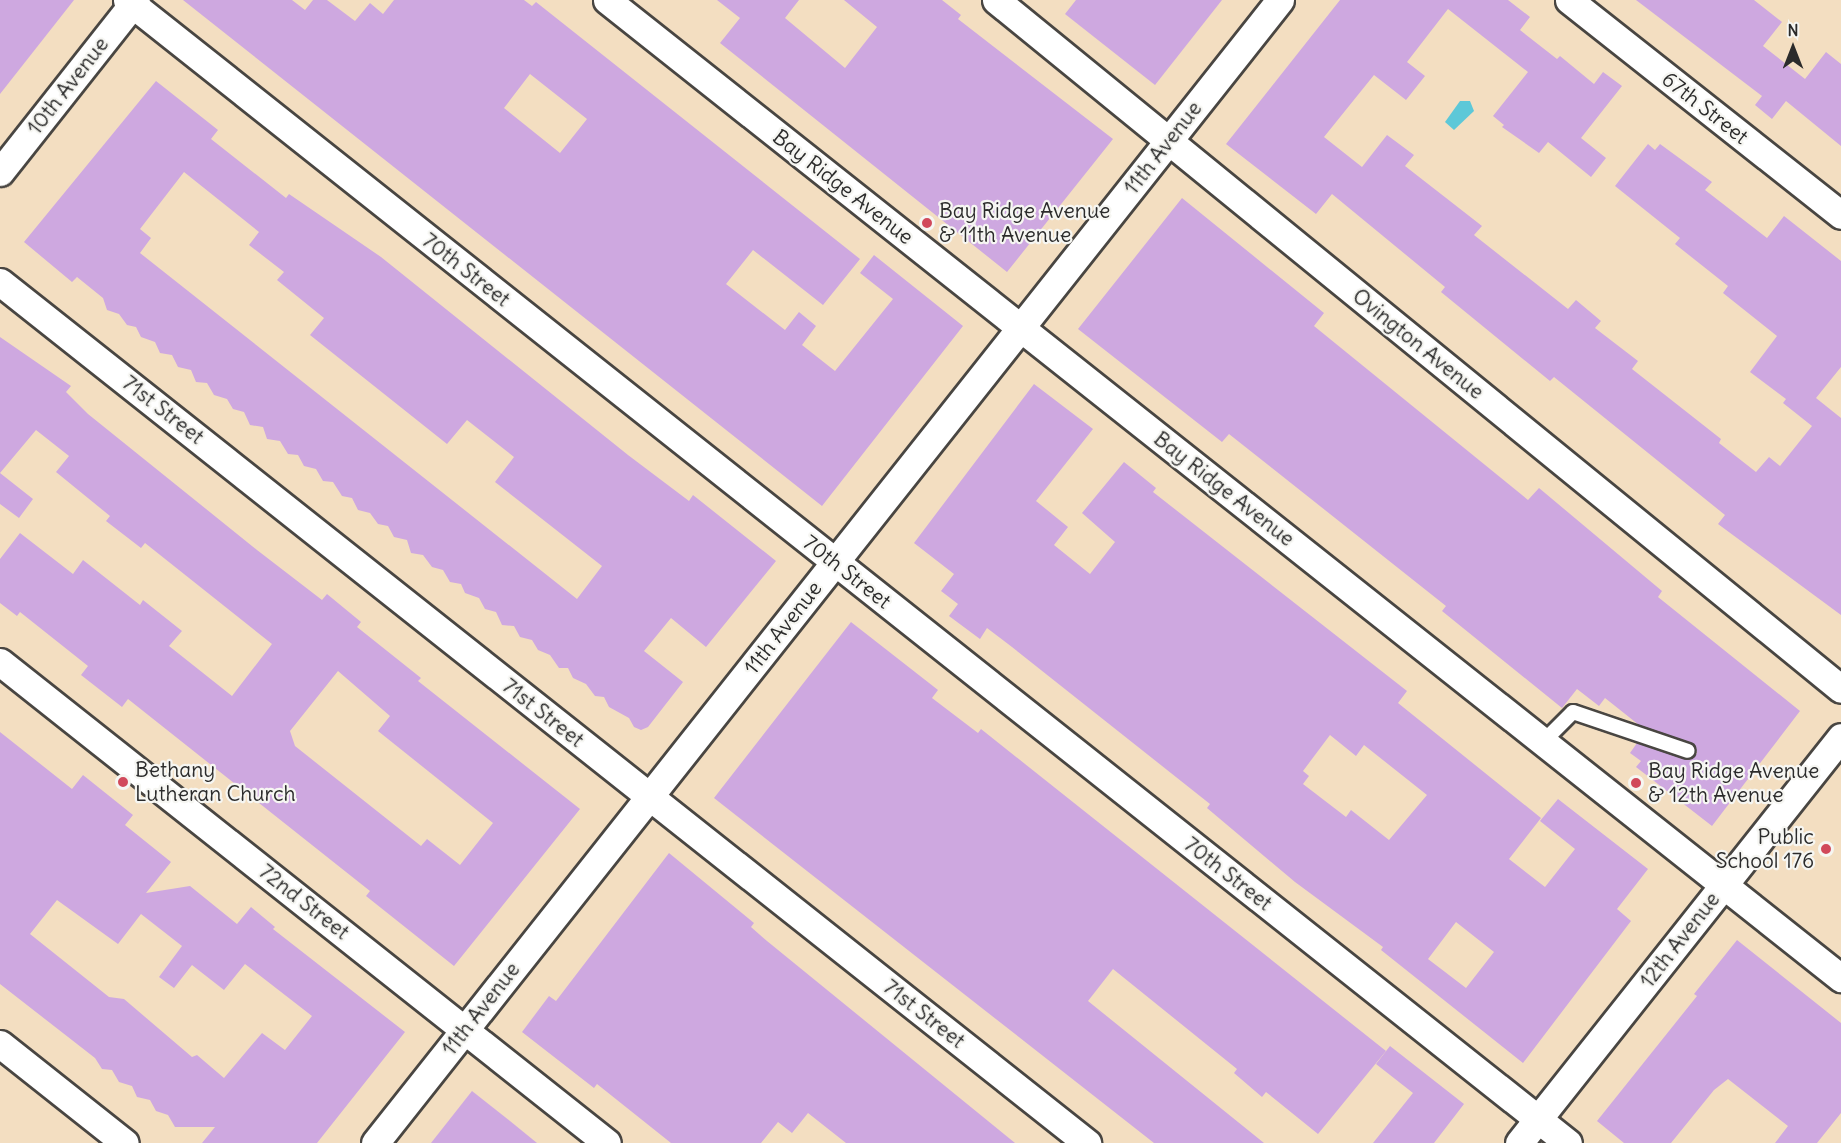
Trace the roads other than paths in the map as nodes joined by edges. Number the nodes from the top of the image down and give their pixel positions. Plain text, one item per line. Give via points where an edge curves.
1 (607, 0) edge
2 (996, 0) edge
3 (1280, 0) edge
4 (1569, 0) edge
5 (132, 2) edge
6 (1169, 141) junction
7 (0, 172) edge
8 (1841, 215) edge
9 (0, 282) edge
10 (1020, 328) junction
11 (835, 562) junction
12 (0, 662) edge
13 (1841, 689) edge
14 (1841, 737) edge
15 (1543, 742) junction
16 (1688, 751) dead end
17 (649, 796) junction
18 (1724, 885) junction
19 (1841, 978) edge
20 (464, 1030) junction
21 (0, 1044) edge
22 (1538, 1119) junction
23 (386, 1139) edge
24 (125, 1143) edge
25 (607, 1143) edge
26 (1087, 1143) edge
27 (1519, 1143) edge
28 (1568, 1143) edge

1 - 10 street, Bay Ridge Avenue
2 - 6 street, Ovington Avenue
3 - 6 street, 11th Avenue
4 - 8 street, 67th Street
5 - 7 street, 10th Avenue
5 - 11 street, 70th Street
6 - 10 street, 11th Avenue
6 - 13 street, Ovington Avenue
9 - 17 street, 71st Street
10 - 11 street, 11th Avenue
10 - 15 street, Bay Ridge Avenue
11 - 17 street, 11th Avenue
11 - 22 street, 70th Street
12 - 20 street, 72nd Street
14 - 18 street, 12th Avenue
15 - 16 lane via 1573,712
15 - 18 street, Bay Ridge Avenue
17 - 20 street, 11th Avenue
17 - 26 street, 71st Street
18 - 19 street, Bay Ridge Avenue
18 - 22 street, 12th Avenue
20 - 23 street, 11th Avenue
20 - 25 street, 72nd Street
21 - 24 street
22 - 27 street, 12th Avenue
22 - 28 street, 70th Street

